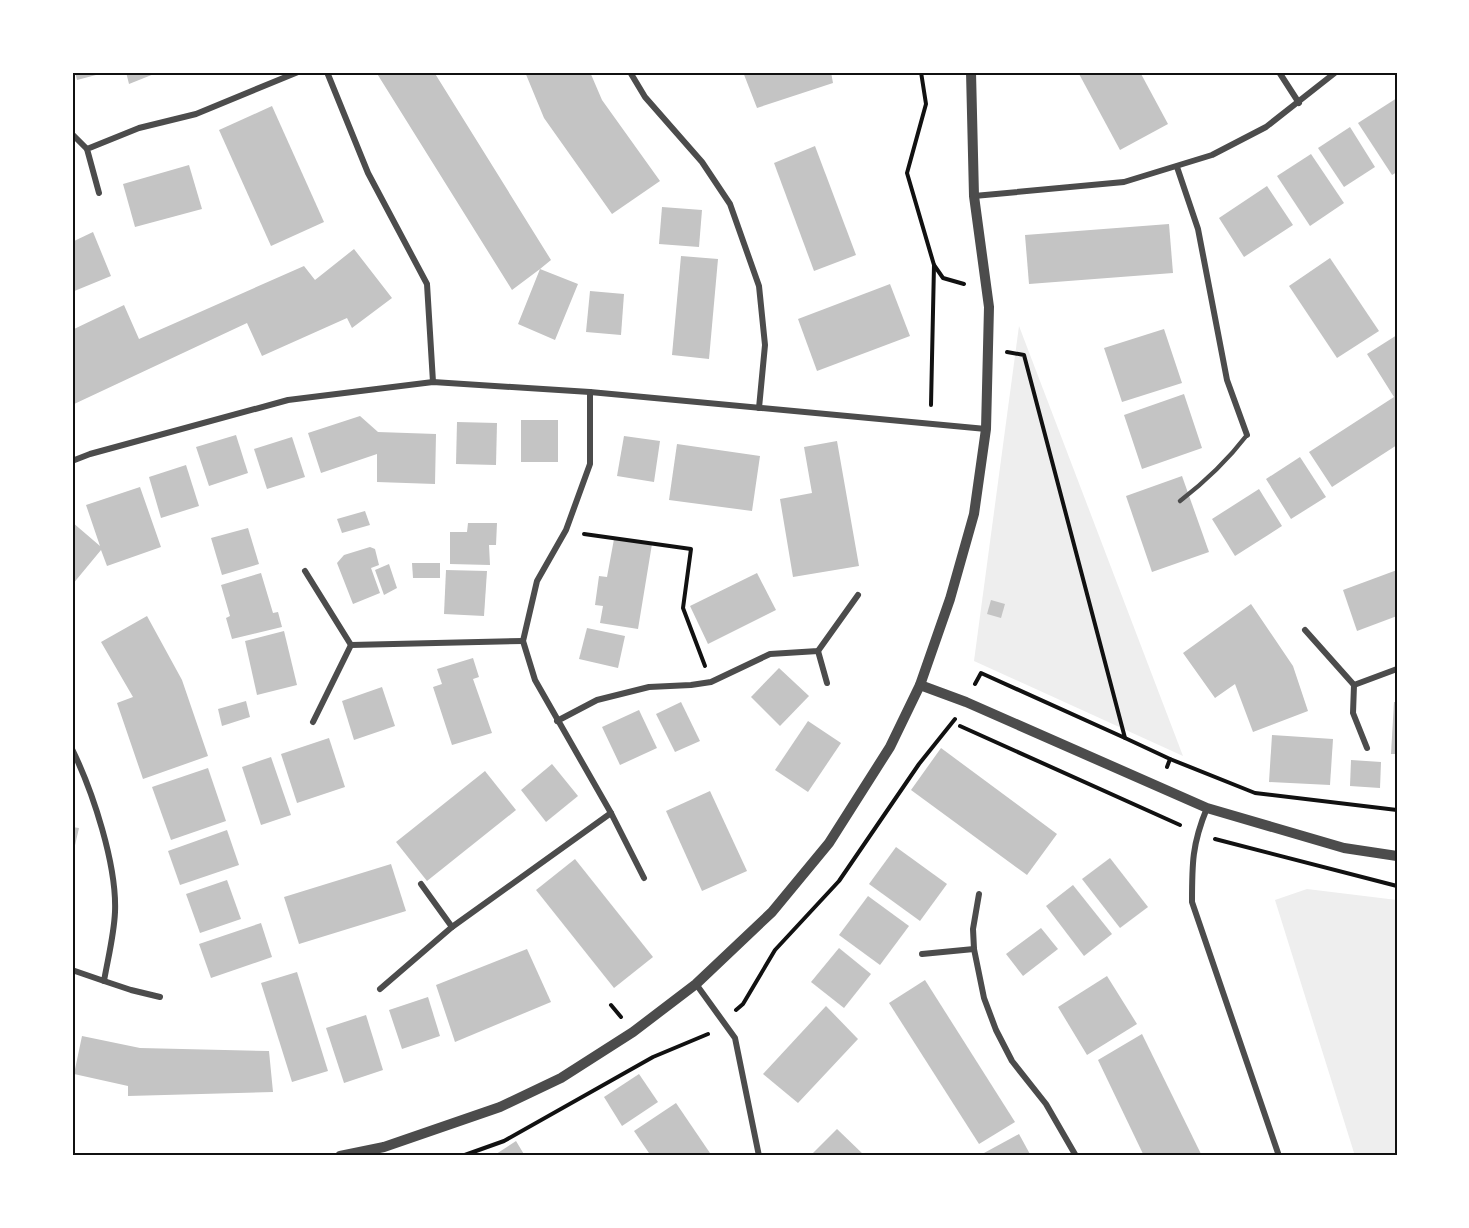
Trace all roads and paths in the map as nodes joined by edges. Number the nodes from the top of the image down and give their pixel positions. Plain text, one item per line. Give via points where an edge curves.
1 (298, 72) edge
2 (327, 72) edge
3 (630, 72) edge
4 (921, 72) edge
5 (971, 72) edge
6 (1279, 72) edge
7 (1336, 72) edge
8 (1299, 103) junction
9 (72, 134) edge
10 (87, 149) junction
11 (1177, 167) junction
12 (99, 193) dead end
13 (974, 196) junction
14 (934, 265) junction
15 (987, 291) junction
16 (989, 348) junction
17 (433, 382) junction
18 (590, 392) junction
19 (759, 408) junction
20 (928, 423) junction
21 (986, 429) junction
22 (1247, 435) joint
23 (72, 461) edge
24 (1180, 501) dead end
25 (566, 530) junction
26 (305, 571) dead end
27 (858, 595) dead end
28 (1305, 630) dead end
29 (523, 641) junction
30 (351, 645) junction
31 (818, 651) junction
32 (1397, 669) edge
33 (981, 673) dead end
34 (711, 682) junction
35 (827, 684) dead end
36 (920, 685) junction
37 (1354, 685) junction
38 (557, 721) junction
39 (313, 722) dead end
40 (1125, 738) junction
41 (1367, 748) dead end
42 (72, 749) edge
43 (1170, 759) junction
44 (1161, 787) junction
45 (1207, 808) junction
46 (1397, 810) edge
47 (1150, 812) dead end
48 (611, 813) junction
49 (1397, 856) edge
50 (644, 878) dead end
51 (421, 884) dead end
52 (979, 894) dead end
53 (452, 927) junction
54 (974, 948) junction
55 (922, 954) dead end
56 (72, 970) edge
57 (104, 981) junction
58 (696, 984) junction
59 (380, 989) dead end
60 (160, 997) dead end
61 (340, 1156) edge
62 (759, 1156) edge
63 (1076, 1156) edge
64 (1280, 1156) edge

1 - 10 street via 196,114 139,128
2 - 17 street via 368,173 427,284
3 - 19 street via 645,97 702,162 730,204 759,286 765,345
4 - 14 path via 926,104 907,173
5 - 13 street
6 - 8 street
7 - 8 street
8 - 11 street via 1257,132 1212,155
9 - 10 street
10 - 12 street
11 - 13 street via 1124,182
11 - 22 street via 1198,229 1227,380
13 - 15 street
14 - 15 path via 943,278
14 - 20 path
15 - 16 street
16 - 21 street
16 - 40 path via 1024,355
17 - 18 street
17 - 23 street via 288,400
18 - 19 street
18 - 25 street via 590,464
19 - 20 street
20 - 21 street
21 - 36 street via 974,514
22 - 24 lane via 1230,457
25 - 29 street via 537,581
25 - 34 path via 692,549 683,608
26 - 30 street
27 - 31 street
28 - 37 street
29 - 30 street
29 - 38 street via 535,680
30 - 39 street
31 - 34 street via 770,654
31 - 35 street
32 - 37 street
33 - 40 path
34 - 38 street via 649,687 597,700
36 - 44 street
36 - 58 street via 890,747 829,843 772,912
37 - 41 street via 1353,713
38 - 48 street
40 - 43 path
42 - 57 street via 114,875 116,914
43 - 44 path
43 - 46 path via 1255,793
44 - 45 street
44 - 47 path
45 - 49 street via 1344,848
45 - 64 street via 1192,862 1192,902
48 - 50 street
48 - 53 street
51 - 53 street
52 - 54 street
53 - 59 street
54 - 55 street
54 - 63 street via 984,998 996,1030 1012,1061 1046,1104
56 - 57 street
57 - 60 street
58 - 61 street via 633,1032 561,1078 500,1107 384,1147
58 - 62 street via 735,1038

